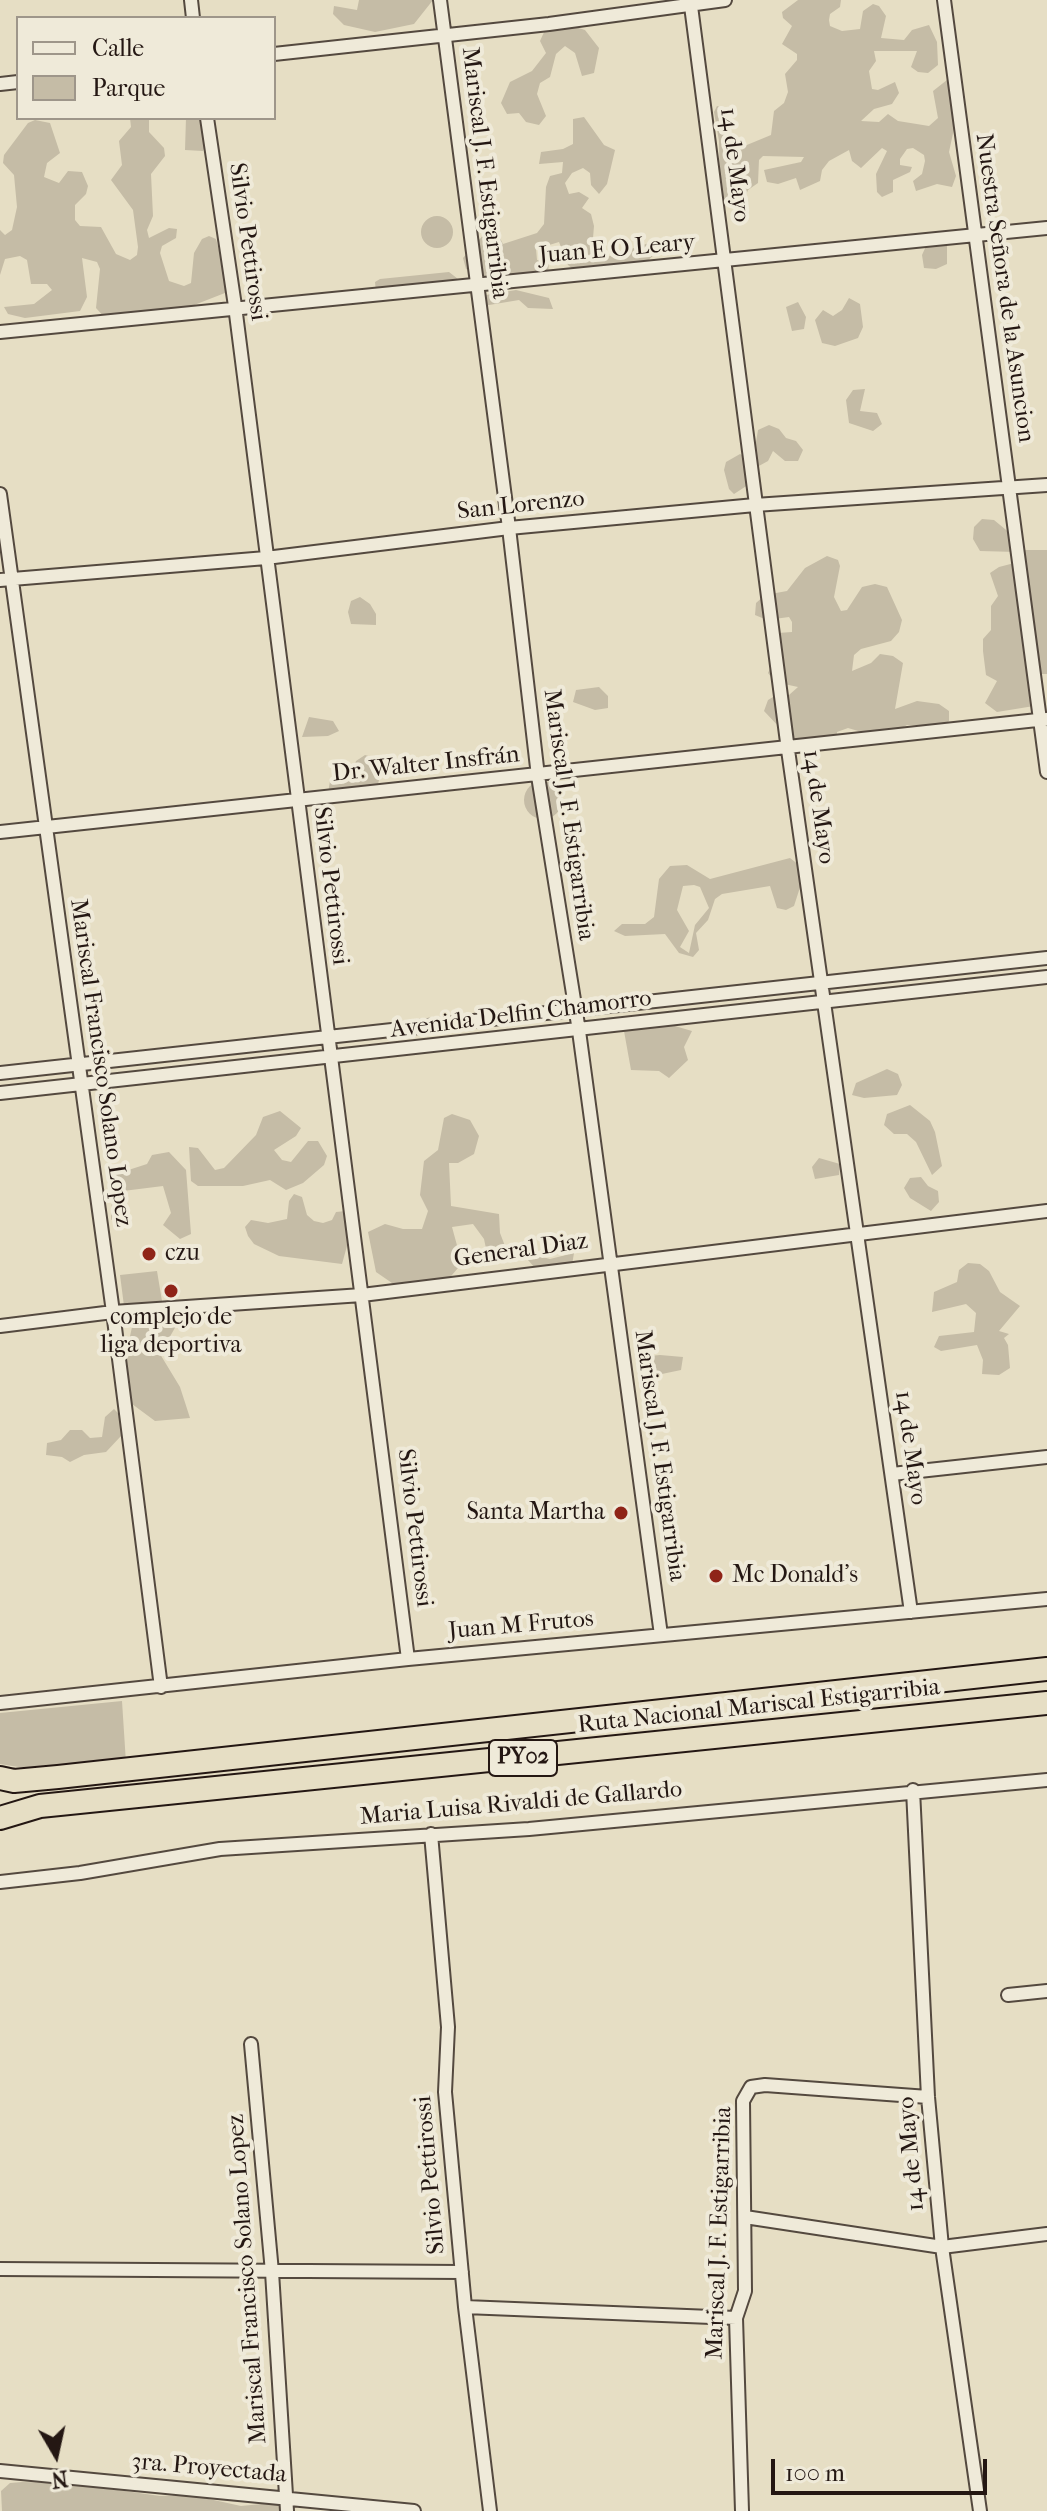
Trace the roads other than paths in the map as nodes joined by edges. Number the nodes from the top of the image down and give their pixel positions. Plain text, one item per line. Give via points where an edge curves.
1 (440, 0) edge
2 (725, 0) edge
3 (944, 0) edge
4 (691, 6) junction
5 (444, 36) junction
6 (276, 54) edge
7 (207, 120) edge
8 (1047, 228) edge
9 (975, 236) junction
10 (724, 262) junction
11 (477, 284) junction
12 (235, 306) junction
13 (0, 332) edge
14 (1047, 485) edge
15 (1009, 489) junction
16 (0, 494) edge
17 (755, 505) junction
18 (509, 528) junction
19 (266, 558) junction
20 (5, 579) edge
21 (1044, 720) edge
22 (788, 750) junction
23 (1047, 772) edge
24 (538, 776) junction
25 (297, 801) junction
26 (45, 828) junction
27 (0, 832) edge
28 (1047, 958) edge
29 (1047, 977) edge
30 (820, 983) junction
31 (822, 1002) junction
32 (573, 1011) junction
33 (579, 1031) junction
34 (327, 1037) junction
35 (331, 1059) junction
36 (78, 1064) junction
37 (0, 1073) edge
38 (81, 1085) junction
39 (0, 1093) edge
40 (1047, 1211) edge
41 (858, 1233) junction
42 (611, 1262) junction
43 (362, 1295) junction
44 (113, 1312) junction
45 (0, 1326) edge
46 (1047, 1457) edge
47 (892, 1474) junction
48 (1047, 1599) edge
49 (911, 1612) junction
50 (661, 1635) junction
51 (408, 1659) junction
52 (1047, 1669) edge
53 (161, 1687) junction
54 (0, 1703) edge
55 (1047, 1703) edge
56 (0, 1778) edge
57 (1047, 1780) edge
58 (913, 1790) junction
59 (0, 1818) edge
60 (431, 1834) junction
61 (0, 1882) edge
62 (1047, 1991) edge
63 (1008, 1995) dead end
64 (251, 2044) dead end
65 (928, 2097) junction
66 (745, 2217) junction
67 (1047, 2234) edge
68 (942, 2247) junction
69 (0, 2269) edge
70 (272, 2272) junction
71 (462, 2272) junction
72 (465, 2307) junction
73 (736, 2318) junction
74 (0, 2471) edge
75 (286, 2504) edge
76 (414, 2511) edge
77 (490, 2511) edge
78 (742, 2511) edge
79 (980, 2511) edge

1 - 5 street, Mariscal J. F. Estigarribia
2 - 4 street
3 - 9 street, Nuestra Señora de la Asuncion
4 - 5 street
4 - 10 street, 14 de Mayo
5 - 6 street
5 - 11 street, Mariscal J. F. Estigarribia
7 - 12 street, Silvio Pettirossi
8 - 9 street, Juan E O Leary
9 - 10 street, Juan E O Leary
9 - 15 street, Nuestra Señora de la Asuncion
10 - 11 street, Juan E O Leary
10 - 17 street, 14 de Mayo
11 - 12 street, Juan E O Leary
11 - 18 street, Mariscal J. F. Estigarribia
12 - 13 street, Juan E O Leary
12 - 19 street, Silvio Pettirossi
14 - 15 street, San Lorenzo
15 - 17 street, San Lorenzo
15 - 21 street, Nuestra Señora de la Asuncion
16 - 20 street, Mariscal Francisco Solano Lopez
17 - 18 street, San Lorenzo
17 - 22 street, 14 de Mayo
18 - 19 street, San Lorenzo
18 - 24 street, Mariscal J. F. Estigarribia
19 - 20 street, San Lorenzo
19 - 25 street, Silvio Pettirossi
20 - 26 street, Mariscal Francisco Solano Lopez
21 - 22 street, Dr. Walter Insfrán
21 - 23 street, Nuestra Señora de la Asuncion
22 - 24 street, Dr. Walter Insfrán
22 - 30 street, 14 de Mayo
24 - 25 street, Dr. Walter Insfrán
24 - 32 street, Mariscal J. F. Estigarribia
25 - 26 street, Dr. Walter Insfrán
25 - 34 street, Silvio Pettirossi
26 - 27 street, Dr. Walter Insfrán
26 - 36 street, Mariscal Francisco Solano Lopez
28 - 30 street, Avenida Delfin Chamorro
29 - 31 street, Avenida Delfin Chamorro
30 - 31 street, 14 de Mayo
30 - 32 street, Avenida Delfin Chamorro
31 - 33 street, Avenida Delfin Chamorro
31 - 41 street, 14 de Mayo
32 - 33 street, Mariscal J. F. Estigarribia
32 - 34 street, Avenida Delfin Chamorro
33 - 35 street, Avenida Delfin Chamorro
33 - 42 street, Mariscal J. F. Estigarribia
34 - 35 street, Silvio Pettirossi
34 - 36 street, Avenida Delfin Chamorro
35 - 38 street, Avenida Delfin Chamorro
35 - 43 street, Silvio Pettirossi
36 - 37 street, Avenida Delfin Chamorro
36 - 38 street, Mariscal Francisco Solano Lopez
38 - 39 street, Avenida Delfin Chamorro
38 - 44 street, Mariscal Francisco Solano Lopez
40 - 41 street, General Diaz
41 - 42 street, General Diaz
41 - 47 street, 14 de Mayo
42 - 43 street, General Diaz
42 - 50 street, Mariscal J. F. Estigarribia
43 - 44 street, General Diaz
43 - 51 street, Silvio Pettirossi
44 - 45 street, General Diaz
44 - 53 street, Mariscal Francisco Solano Lopez
46 - 47 street
47 - 49 street, 14 de Mayo
48 - 49 street, Juan M Frutos
49 - 50 street, Juan M Frutos
50 - 51 street, Juan M Frutos
51 - 53 street, Juan M Frutos
52 - 56 highway, Ruta Nacional Mariscal Estigarribia / PY02 via 58,1777
53 - 54 street, Juan M Frutos
55 - 59 highway, Ruta Nacional Mariscal Estigarribia / PY02 via 40,1806
57 - 58 street, Maria Luisa Rivaldi de Gallardo
58 - 60 street, Maria Luisa Rivaldi de Gallardo
58 - 65 street, 14 de Mayo
60 - 61 street, Maria Luisa Rivaldi de Gallardo via 220,1849
60 - 71 street, Silvio Pettirossi via 448,2027 445,2092
62 - 63 street
64 - 70 street, Mariscal Francisco Solano Lopez
65 - 66 street, Mariscal J. F. Estigarribia via 751,2087 743,2101
65 - 68 street, 14 de Mayo
66 - 68 street
66 - 73 street, Mariscal J. F. Estigarribia via 745,2291
67 - 68 street
68 - 79 street, 14 de Mayo
69 - 70 street
70 - 71 street
70 - 75 street, Mariscal Francisco Solano Lopez
71 - 72 street, Silvio Pettirossi
72 - 73 street
72 - 77 street, Silvio Pettirossi
73 - 78 street, Mariscal J. F. Estigarribia
74 - 75 street, 3ra. Proyectada
75 - 76 street, 3ra. Proyectada

